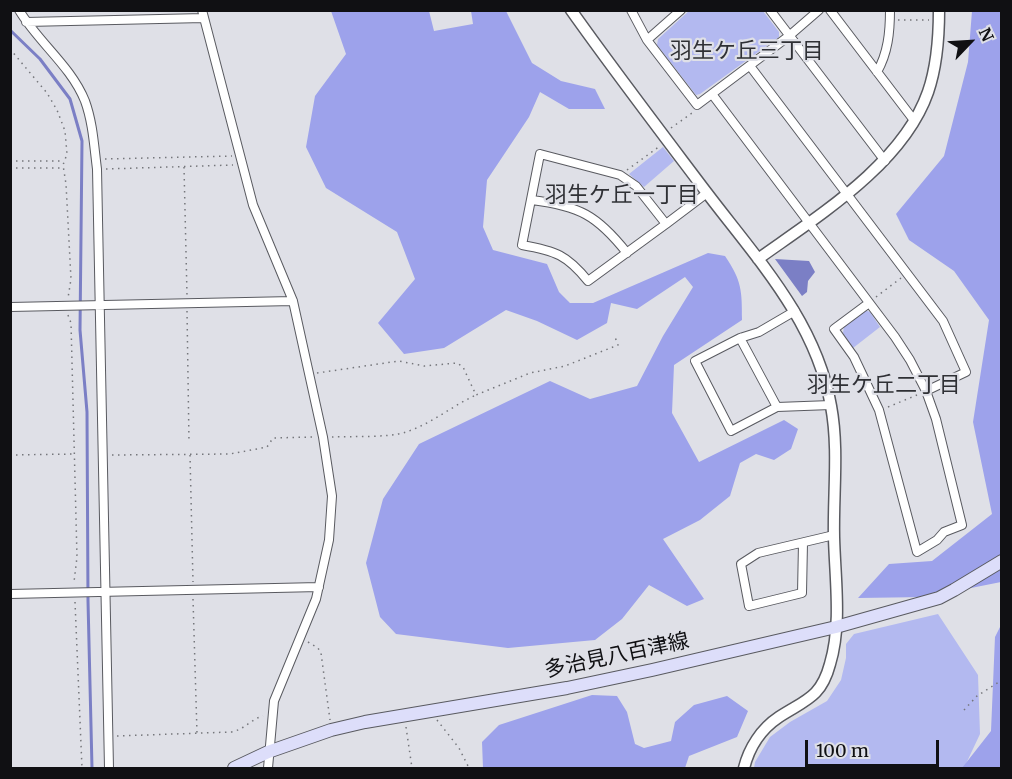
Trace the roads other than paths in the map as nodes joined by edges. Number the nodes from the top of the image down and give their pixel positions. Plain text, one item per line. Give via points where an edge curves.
1 (19, 10) edge
2 (571, 10) edge
3 (631, 10) edge
4 (681, 10) edge
5 (770, 10) edge
6 (819, 10) edge
7 (830, 10) edge
8 (890, 10) edge
9 (203, 14) edge
10 (939, 15) edge
11 (26, 22) junction
12 (789, 36) junction
13 (647, 40) junction
14 (750, 66) junction
15 (877, 72) junction
16 (712, 94) junction
17 (914, 119) junction
18 (885, 161) junction
19 (707, 193) junction
20 (847, 193) junction
21 (532, 200) junction
22 (809, 222) junction
23 (666, 224) junction
24 (627, 252) junction
25 (758, 259) junction
26 (293, 301) junction
27 (868, 303) junction
28 (99, 306) junction
29 (10, 307) edge
30 (795, 311) junction
31 (740, 338) junction
32 (926, 391) junction
33 (831, 405) junction
34 (777, 407) junction
35 (834, 535) junction
36 (802, 543) junction
37 (1002, 561) edge
38 (319, 587) junction
39 (106, 593) junction
40 (10, 594) edge
41 (836, 627) junction
42 (268, 752) junction
43 (109, 768) edge
44 (234, 768) edge
45 (268, 768) edge
46 (744, 768) edge

1 - 11 street
2 - 19 street
3 - 13 street
4 - 13 street
5 - 12 street
6 - 12 street
7 - 15 street
8 - 15 street via 883,61
9 - 11 street
9 - 26 street via 253,205
10 - 17 street via 928,90
11 - 28 street via 70,75 84,99 92,127 97,169
12 - 14 street
12 - 18 street
13 - 16 street via 698,105
14 - 16 street
14 - 20 street
15 - 17 street
16 - 22 street
17 - 18 street
18 - 20 street
19 - 23 street
19 - 25 street
20 - 22 street
20 - 32 street via 943,321 966,372
21 - 23 street via 540,154 620,175 636,186
21 - 24 street via 561,204 589,216
21 - 24 street via 522,244 561,254 588,281
22 - 25 street
22 - 27 street
23 - 24 street
25 - 30 street
26 - 28 street
26 - 38 street via 332,496 329,540
27 - 32 street via 895,337
27 - 32 street via 834,329 854,357 879,411 917,552 944,532 962,525
28 - 29 street
28 - 39 street
30 - 31 street
30 - 33 street via 814,346
31 - 34 street
31 - 34 street via 695,361 731,431
33 - 34 street
33 - 35 street via 835,436
35 - 36 street
35 - 41 street
36 - 36 street via 758,553 741,564 749,606 802,593
37 - 41 main road, 多治見八百津線 via 939,598
38 - 39 street
38 - 42 street via 274,701
39 - 40 street
39 - 43 street
41 - 42 main road, 多治見八百津線 via 567,688 365,722
41 - 46 street via 824,683 813,697 778,717 762,733
42 - 44 main road, 多治見八百津線
42 - 45 street

